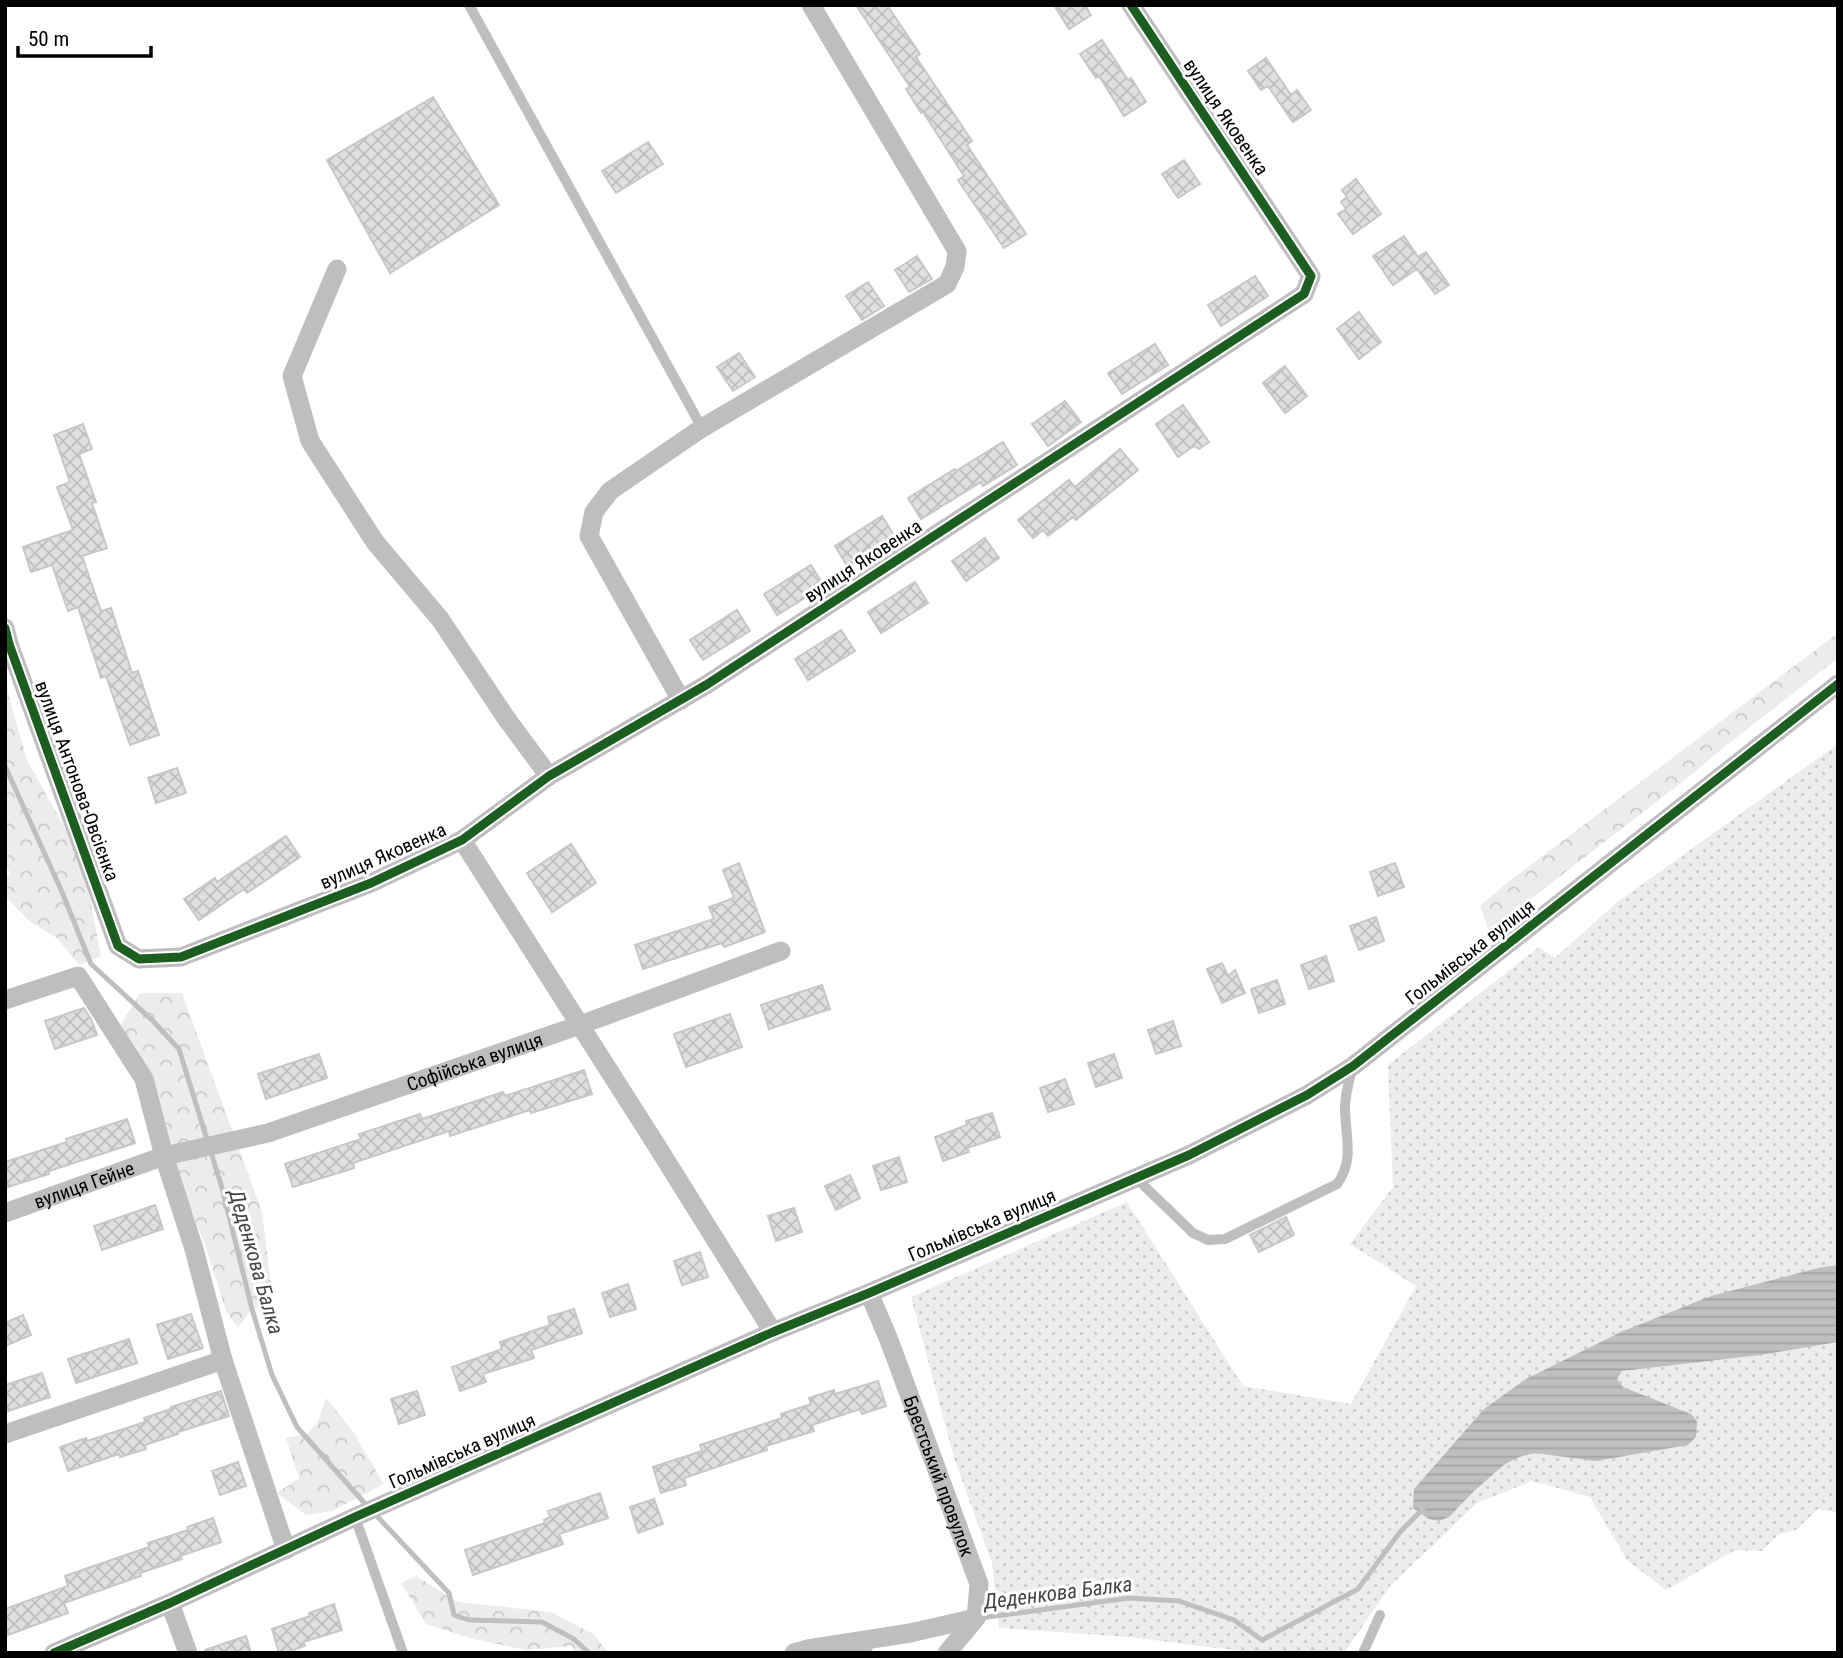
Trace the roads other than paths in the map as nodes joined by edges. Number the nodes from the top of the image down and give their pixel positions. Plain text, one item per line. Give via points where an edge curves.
1 (469, 5) edge
2 (811, 5) edge
3 (1131, 5) edge
4 (337, 269) dead end
5 (702, 428) junction
6 (5, 628) edge
7 (1838, 684) edge
8 (681, 699) junction
9 (549, 776) junction
10 (462, 840) junction
11 (118, 946) joint
12 (781, 951) dead end
13 (5, 1000) edge
14 (580, 1025) junction
15 (1353, 1066) junction
16 (164, 1156) junction
17 (1136, 1178) junction
18 (5, 1213) edge
19 (869, 1293) junction
20 (773, 1332) junction
21 (223, 1360) junction
22 (5, 1434) edge
23 (355, 1517) junction
24 (286, 1550) junction
25 (170, 1603) junction
26 (1380, 1615) dead end
27 (976, 1618) junction
28 (54, 1653) edge
29 (188, 1653) edge
30 (403, 1653) edge
31 (794, 1653) edge
32 (947, 1653) edge
33 (1363, 1653) edge

1 - 5 lane
2 - 5 street via 957,251 955,267 947,284
3 - 8 street, вулиця Яковенка via 1311,276 1304,294
4 - 9 street via 292,376 310,441 375,542 440,619
5 - 8 street via 610,492 594,512 589,536
6 - 11 street, вулиця Антонова-Овсієнка
7 - 15 street, Гольмівська вулиця
8 - 9 street, вулиця Яковенка
9 - 10 street, вулиця Яковенка
10 - 11 street, вулиця Яковенка via 371,883 181,957 139,960
10 - 14 street
12 - 14 street, Софійська вулиця
13 - 16 street via 78,976 144,1079
14 - 16 street, Софійська вулиця via 268,1133
14 - 20 street
15 - 17 street, Гольмівська вулиця via 1253,1124
15 - 17 lane via 1345,1105 1347,1166 1337,1184 1226,1239 1209,1240 1193,1233
16 - 18 street, вулиця Гейне
16 - 21 street
17 - 19 street, Гольмівська вулиця
19 - 20 street, Гольмівська вулиця
19 - 27 street, Брестський провулок via 979,1584
20 - 23 street, Гольмівська вулиця
21 - 22 street
21 - 24 street
23 - 24 street, Гольмівська вулиця
23 - 30 lane
24 - 25 street, Гольмівська вулиця
25 - 28 street, Гольмівська вулиця
25 - 29 street
26 - 33 lane
27 - 31 street
27 - 32 street

